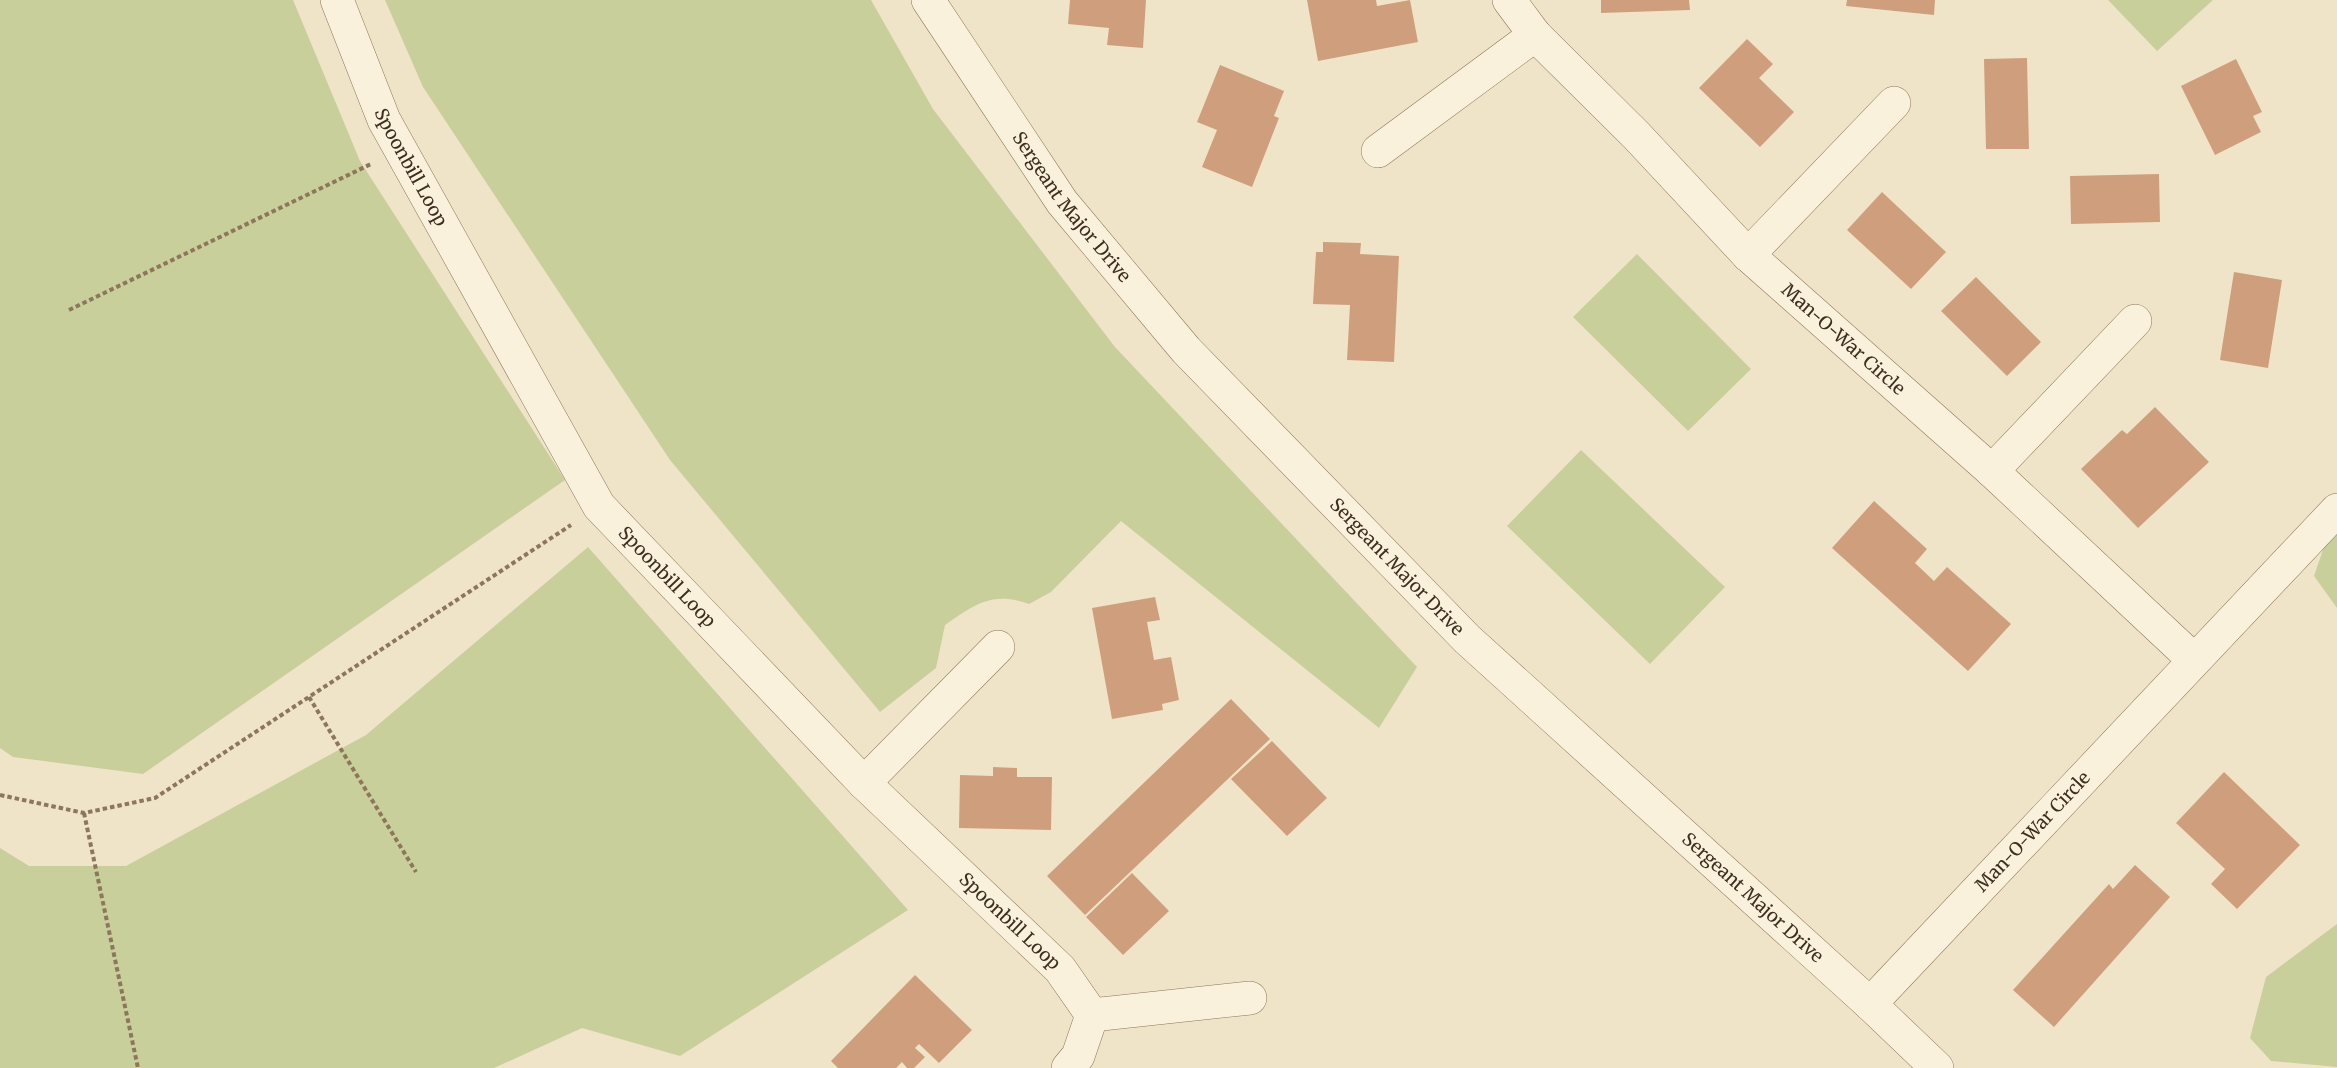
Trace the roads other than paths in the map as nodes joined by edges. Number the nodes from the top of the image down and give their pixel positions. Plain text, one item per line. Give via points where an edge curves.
1 (337, 0) edge
2 (928, 0) edge
3 (1509, 0) edge
4 (1535, 35) junction
5 (1894, 103) dead end
6 (1378, 151) dead end
7 (1748, 255) junction
8 (2135, 321) dead end
9 (1992, 471) junction
10 (2337, 510) edge
11 (998, 646) dead end
12 (2194, 660) junction
13 (864, 783) junction
14 (1250, 998) dead end
15 (1870, 1004) junction
16 (1092, 1015) junction
17 (1068, 1068) edge
18 (1937, 1068) edge

1 - 13 street, Spoonbill Loop via 384,120 599,506
2 - 15 street, Sergeant Major Drive via 1062,202 1186,350 1467,639
3 - 4 street, Man-O-War Circle
4 - 6 street
4 - 7 street, Man-O-War Circle via 1636,135
5 - 7 street
7 - 9 street, Man-O-War Circle
8 - 9 street
9 - 12 street, Man-O-War Circle
10 - 12 street, Man-O-War Circle
11 - 13 street
12 - 15 street, Man-O-War Circle
13 - 16 street, Spoonbill Loop via 1060,969
14 - 16 street
15 - 18 street, Sergeant Major Drive
16 - 17 street via 1078,1056

